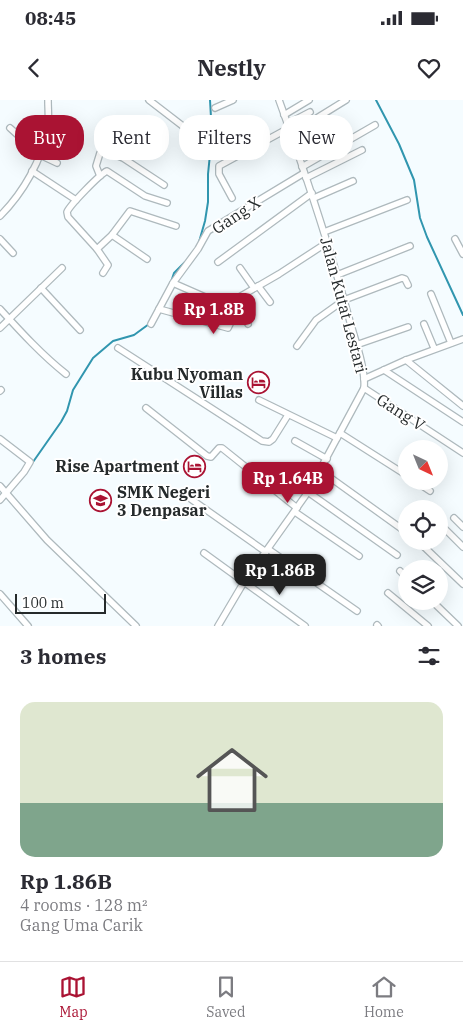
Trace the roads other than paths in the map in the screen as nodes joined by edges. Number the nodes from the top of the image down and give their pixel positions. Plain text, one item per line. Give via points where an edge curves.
1 (48, 100) edge
2 (149, 100) edge
3 (233, 100) edge
4 (279, 100) edge
5 (346, 100) edge
6 (307, 101) edge
7 (215, 108) dead end
8 (310, 112) junction
9 (48, 115) edge
10 (284, 115) joint
11 (306, 115) edge
12 (312, 115) edge
13 (322, 115) edge
14 (179, 123) edge
15 (375, 125) dead end
16 (10, 128) dead end
17 (15, 132) edge
18 (280, 134) edge
19 (362, 150) dead end
20 (38, 160) edge
21 (52, 160) edge
22 (300, 160) edge
23 (57, 162) dead end
24 (32, 171) junction
25 (304, 173) junction
26 (100, 176) junction
27 (353, 181) dead end
28 (164, 185) dead end
29 (313, 196) junction
30 (232, 198) dead end
31 (76, 200) junction
32 (408, 200) dead end
33 (166, 203) dead end
34 (0, 216) edge
35 (176, 226) dead end
36 (324, 232) junction
37 (112, 235) junction
38 (0, 239) edge
39 (455, 239) dead end
40 (328, 242) junction
41 (410, 246) dead end
42 (97, 249) junction
43 (13, 253) dead end
44 (463, 254) edge
45 (147, 259) dead end
46 (218, 262) dead end
47 (62, 268) dead end
48 (240, 268) dead end
49 (103, 273) dead end
50 (337, 275) junction
51 (173, 283) junction
52 (408, 285) dead end
53 (256, 287) junction
54 (42, 288) junction
55 (431, 294) dead end
56 (236, 300) junction
57 (344, 300) junction
58 (270, 302) dead end
59 (221, 304) junction
60 (0, 309) edge
61 (159, 309) junction
62 (9, 319) junction
63 (151, 324) dead end
64 (248, 324) dead end
65 (424, 324) dead end
66 (408, 327) dead end
67 (0, 328) edge
68 (80, 330) dead end
69 (463, 339) edge
70 (451, 343) junction
71 (356, 345) junction
72 (297, 346) dead end
73 (118, 348) dead end
74 (434, 348) junction
75 (406, 360) junction
76 (384, 370) junction
77 (66, 374) dead end
78 (364, 379) junction
79 (364, 388) junction
80 (259, 400) dead end
81 (463, 406) edge
82 (146, 408) dead end
83 (288, 415) junction
84 (462, 420) edge
85 (338, 436) junction
86 (0, 439) edge
87 (295, 441) dead end
88 (463, 453) edge
89 (327, 459) junction
90 (321, 471) junction
91 (398, 471) edge
92 (0, 486) edge
93 (427, 490) edge
94 (308, 492) junction
95 (430, 492) dead end
96 (6, 493) junction
97 (188, 497) dead end
98 (0, 500) edge
99 (296, 510) junction
100 (454, 518) dead end
101 (398, 526) edge
102 (463, 527) edge
103 (448, 532) edge
104 (463, 547) edge
105 (267, 550) junction
106 (427, 550) edge
107 (204, 553) dead end
108 (397, 555) dead end
109 (360, 556) dead end
110 (244, 582) junction
111 (463, 584) edge
112 (388, 593) dead end
113 (0, 594) edge
114 (441, 610) edge
115 (357, 611) dead end
116 (28, 626) edge
117 (136, 626) edge
118 (218, 626) edge
119 (305, 626) edge
120 (428, 626) edge
121 (458, 626) edge

1 - 9 street
2 - 14 street
3 - 7 street
4 - 10 street, Jalan Kutat Lestari
5 - 13 street
6 - 8 street
6 - 10 street
8 - 11 street
8 - 12 street
15 - 25 street
16 - 17 street
18 - 30 street via 219,166 219,174
19 - 25 street
20 - 24 street
21 - 23 street
22 - 25 street, Jalan Kutat Lestari
24 - 31 street
24 - 34 street via 18,196
25 - 29 street, Jalan Kutat Lestari
25 - 51 street, Gang X via 208,231
26 - 28 street via 96,166 100,153 106,151
26 - 31 street
26 - 33 street via 110,172 145,196
27 - 29 street
29 - 36 street, Jalan Kutat Lestari
29 - 46 street
31 - 42 street via 67,210 67,215
32 - 36 street
35 - 37 street via 132,211
36 - 40 street, Jalan Kutat Lestari
37 - 42 street
37 - 45 street
38 - 43 street
39 - 44 street
40 - 50 street, Jalan Kutat Lestari
40 - 53 street
41 - 50 street
42 - 49 street via 108,265
47 - 54 street
48 - 53 street
50 - 57 street, Jalan Kutat Lestari
51 - 59 street
51 - 61 street, Gang X
52 - 57 street via 402,278
53 - 56 street
53 - 58 street
54 - 62 street
54 - 68 street
55 - 70 street
56 - 59 street
56 - 64 street
57 - 71 street, Jalan Kutat Lestari
57 - 72 street via 316,320
59 - 61 street via 230,324 228,328
60 - 62 street
61 - 63 street, Gang X
62 - 67 street
62 - 77 street
65 - 74 street
66 - 71 street
69 - 70 street
70 - 74 street
71 - 78 street, Jalan Kutat Lestari
73 - 83 street via 266,442 273,439
74 - 75 street
75 - 76 street
75 - 81 street
76 - 78 street
76 - 84 street
78 - 79 street, Jalan Kutat Lestari
79 - 85 street, Jalan Kutat Lestari
79 - 88 street, Gang V
80 - 83 street
82 - 99 street via 207,456 211,457 222,448
83 - 85 street
85 - 89 street, Jalan Kutat Lestari
85 - 91 street
86 - 96 street via 30,462
87 - 89 street
89 - 90 street, Jalan Kutat Lestari
90 - 94 street, Jalan Kutat Lestari
90 - 101 street
92 - 96 street
93 - 95 street
94 - 99 street, Jalan Kutat Lestari
94 - 108 street
96 - 98 street
96 - 117 street via 47,540
97 - 105 street
99 - 105 street, Jalan Kutat Lestari
99 - 109 street
100 - 102 street
103 - 104 street
105 - 110 street, Jalan Kutat Lestari
105 - 115 street
106 - 111 street
107 - 110 street
110 - 118 street, Jalan Kutat Lestari
110 - 119 street
112 - 120 street
113 - 116 street
114 - 121 street

